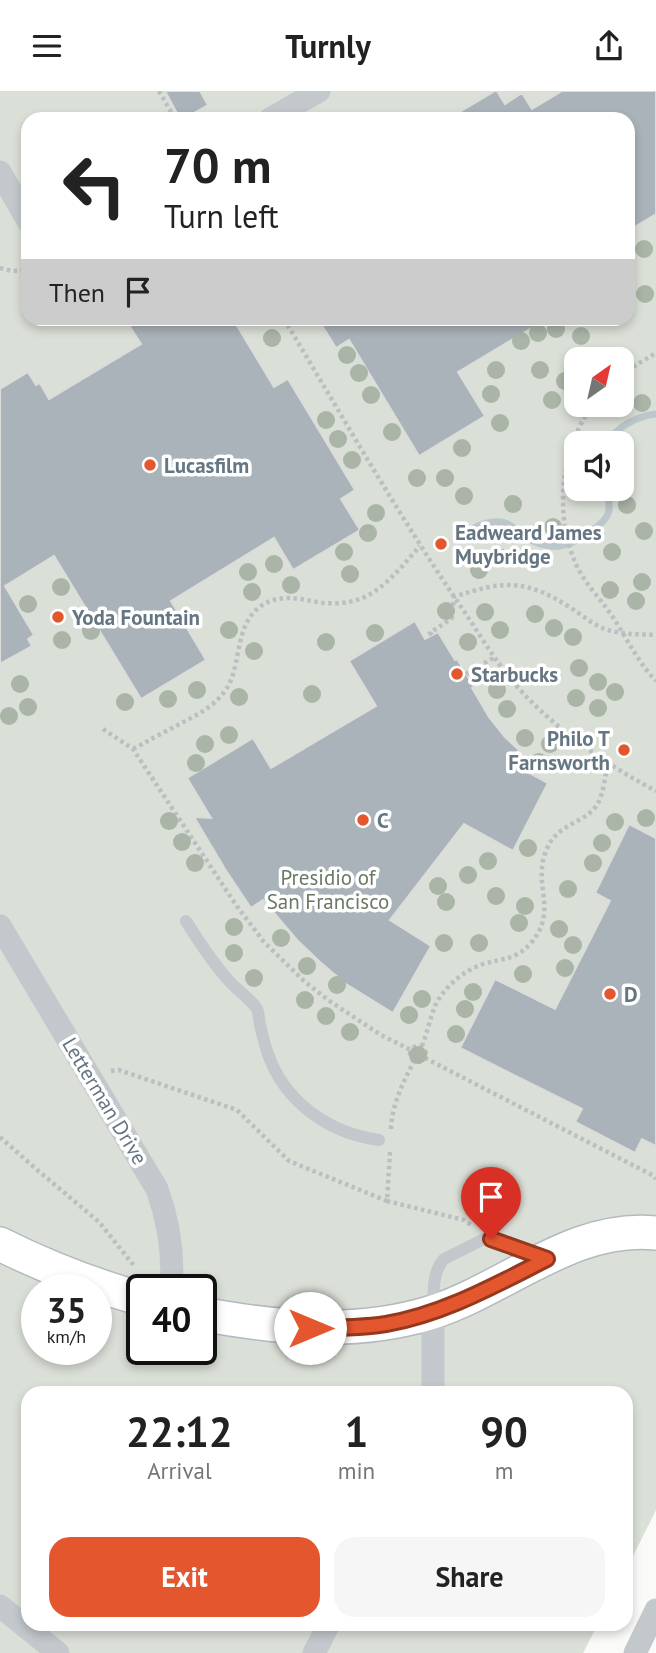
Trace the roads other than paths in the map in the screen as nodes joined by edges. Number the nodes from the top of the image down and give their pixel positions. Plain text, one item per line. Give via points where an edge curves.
1 (319, 91) edge
2 (282, 112) edge
3 (0, 172) edge
4 (21, 209) edge
5 (186, 921) dead end
6 (0, 926) edge
7 (387, 1139) road end
8 (656, 1233) edge
9 (0, 1244) edge
10 (547, 1259) junction
11 (171, 1274) edge
12 (126, 1284) edge
13 (433, 1312) junction
14 (217, 1316) edge
15 (433, 1386) edge
16 (0, 1606) edge
17 (656, 1610) edge
18 (21, 1623) edge
19 (31, 1631) edge
20 (325, 1631) edge
21 (644, 1646) edge
22 (58, 1653) edge
23 (314, 1653) edge

1 - 2 street
3 - 4 street
5 - 7 lane via 216,965 257,1009 275,1071 303,1107 348,1133
6 - 11 street, Letterman Drive via 157,1189 171,1246
8 - 10 street via 608,1236
9 - 12 street via 101,1287
10 - 13 street
10 - 13 lane via 484,1239 439,1264
13 - 14 street via 384,1324 338,1328
13 - 15 street
16 - 18 street
17 - 21 street
19 - 22 street
20 - 23 street

